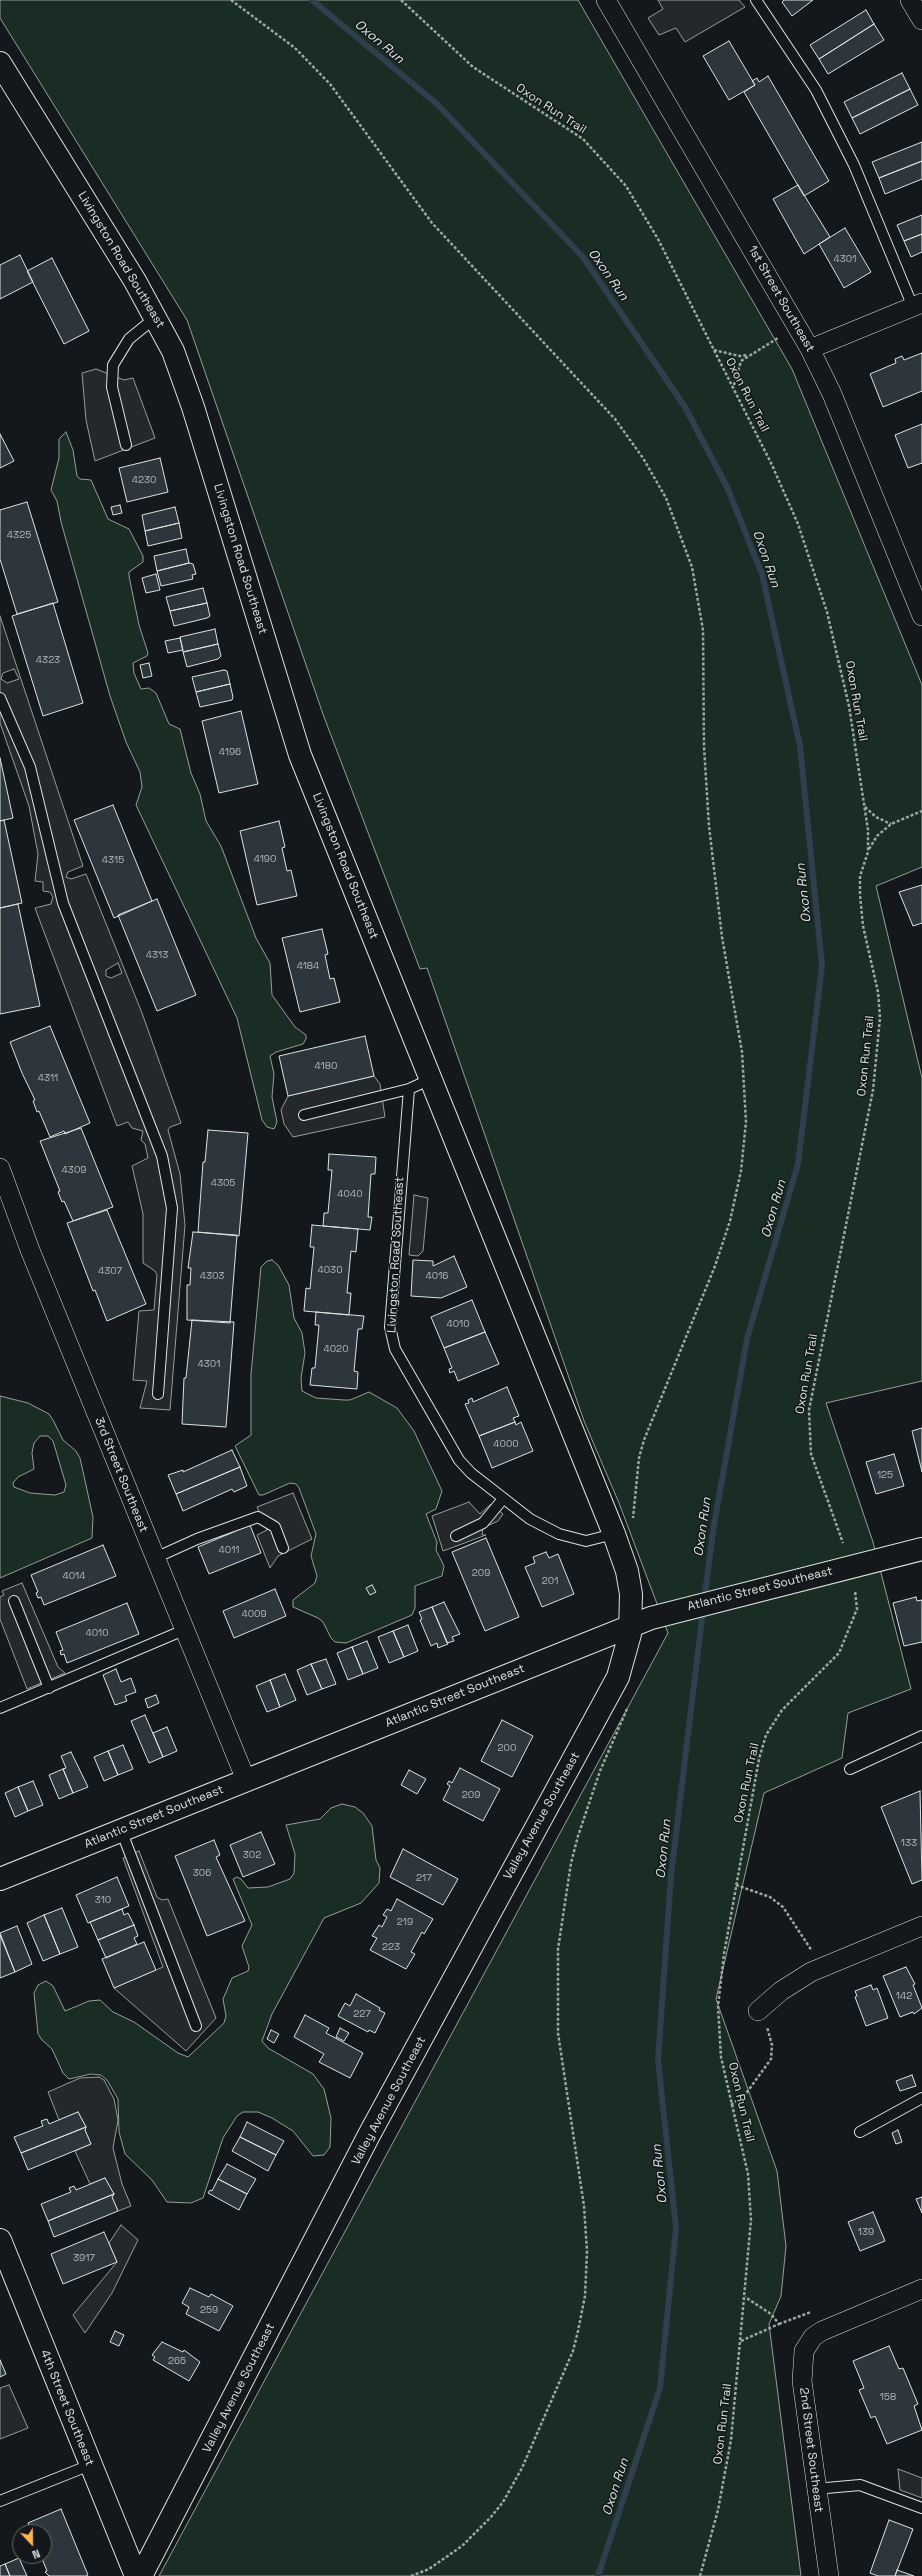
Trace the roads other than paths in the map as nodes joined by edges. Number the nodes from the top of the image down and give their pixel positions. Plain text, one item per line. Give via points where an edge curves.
1 (606, 0) edge
2 (756, 0) edge
3 (910, 0) edge
4 (922, 20) edge
5 (0, 63) edge
6 (918, 305) edge
7 (156, 316) junction
8 (810, 349) junction
9 (126, 445) dead end
10 (922, 616) edge
11 (0, 698) edge
12 (431, 1080) junction
13 (409, 1089) junction
14 (304, 1115) dead end
15 (0, 1168) edge
16 (158, 1394) dead end
17 (503, 1499) junction
18 (614, 1534) junction
19 (456, 1536) dead end
20 (283, 1548) dead end
21 (922, 1549) edge
22 (155, 1558) junction
23 (14, 1601) dead end
24 (631, 1625) junction
25 (184, 1630) junction
26 (48, 1688) junction
27 (0, 1708) edge
28 (922, 1736) edge
29 (850, 1769) dead end
30 (246, 1780) junction
31 (121, 1830) junction
32 (0, 1879) edge
33 (922, 1926) edge
34 (758, 2011) road end
35 (196, 2026) dead end
36 (922, 2098) edge
37 (860, 2132) dead end
38 (0, 2240) edge
39 (922, 2290) edge
40 (90, 2465) junction
41 (815, 2489) junction
42 (0, 2501) edge
43 (922, 2508) edge
44 (136, 2576) edge
45 (141, 2576) edge
46 (829, 2576) edge

1 - 8 street, 1st Street Southeast
2 - 6 lane via 816,90 854,165
3 - 4 street
5 - 7 street, Livingston Road Southeast
6 - 8 street
7 - 9 lane via 130,339 113,365 112,387
7 - 12 street, Livingston Road Southeast via 173,351 193,406 298,748
8 - 10 street, 1st Street Southeast via 835,400
11 - 16 lane via 30,767 63,903 162,1156 172,1208
12 - 13 lane
12 - 18 street, Livingston Road Southeast
13 - 14 lane
13 - 17 lane, Livingston Road Southeast via 390,1327 392,1341 399,1358 459,1460
15 - 22 street, 3rd Street Southeast via 30,1250
17 - 18 lane, Livingston Road Southeast via 540,1525 570,1538 590,1541
17 - 19 lane via 483,1523
18 - 24 street, Livingston Road Southeast via 629,1577
20 - 22 lane via 275,1527 258,1517 197,1539
21 - 24 street, Atlantic Street Southeast
22 - 25 street, 3rd Street Southeast
23 - 26 lane
24 - 30 street, Atlantic Street Southeast
24 - 45 street, Valley Avenue Southeast via 618,1677 370,2135
25 - 26 lane
25 - 30 street, 3rd Street Southeast
26 - 27 lane
28 - 29 lane
30 - 31 street, Atlantic Street Southeast
31 - 32 street, Atlantic Street Southeast
31 - 35 lane
33 - 34 street via 819,1968 786,1987
36 - 37 lane
38 - 40 street, 4th Street Southeast
39 - 41 street, 2nd Street Southeast via 818,2325 814,2337 804,2351 801,2371
40 - 42 lane
40 - 44 street, 4th Street Southeast
41 - 43 lane via 860,2485
41 - 46 street, 2nd Street Southeast

